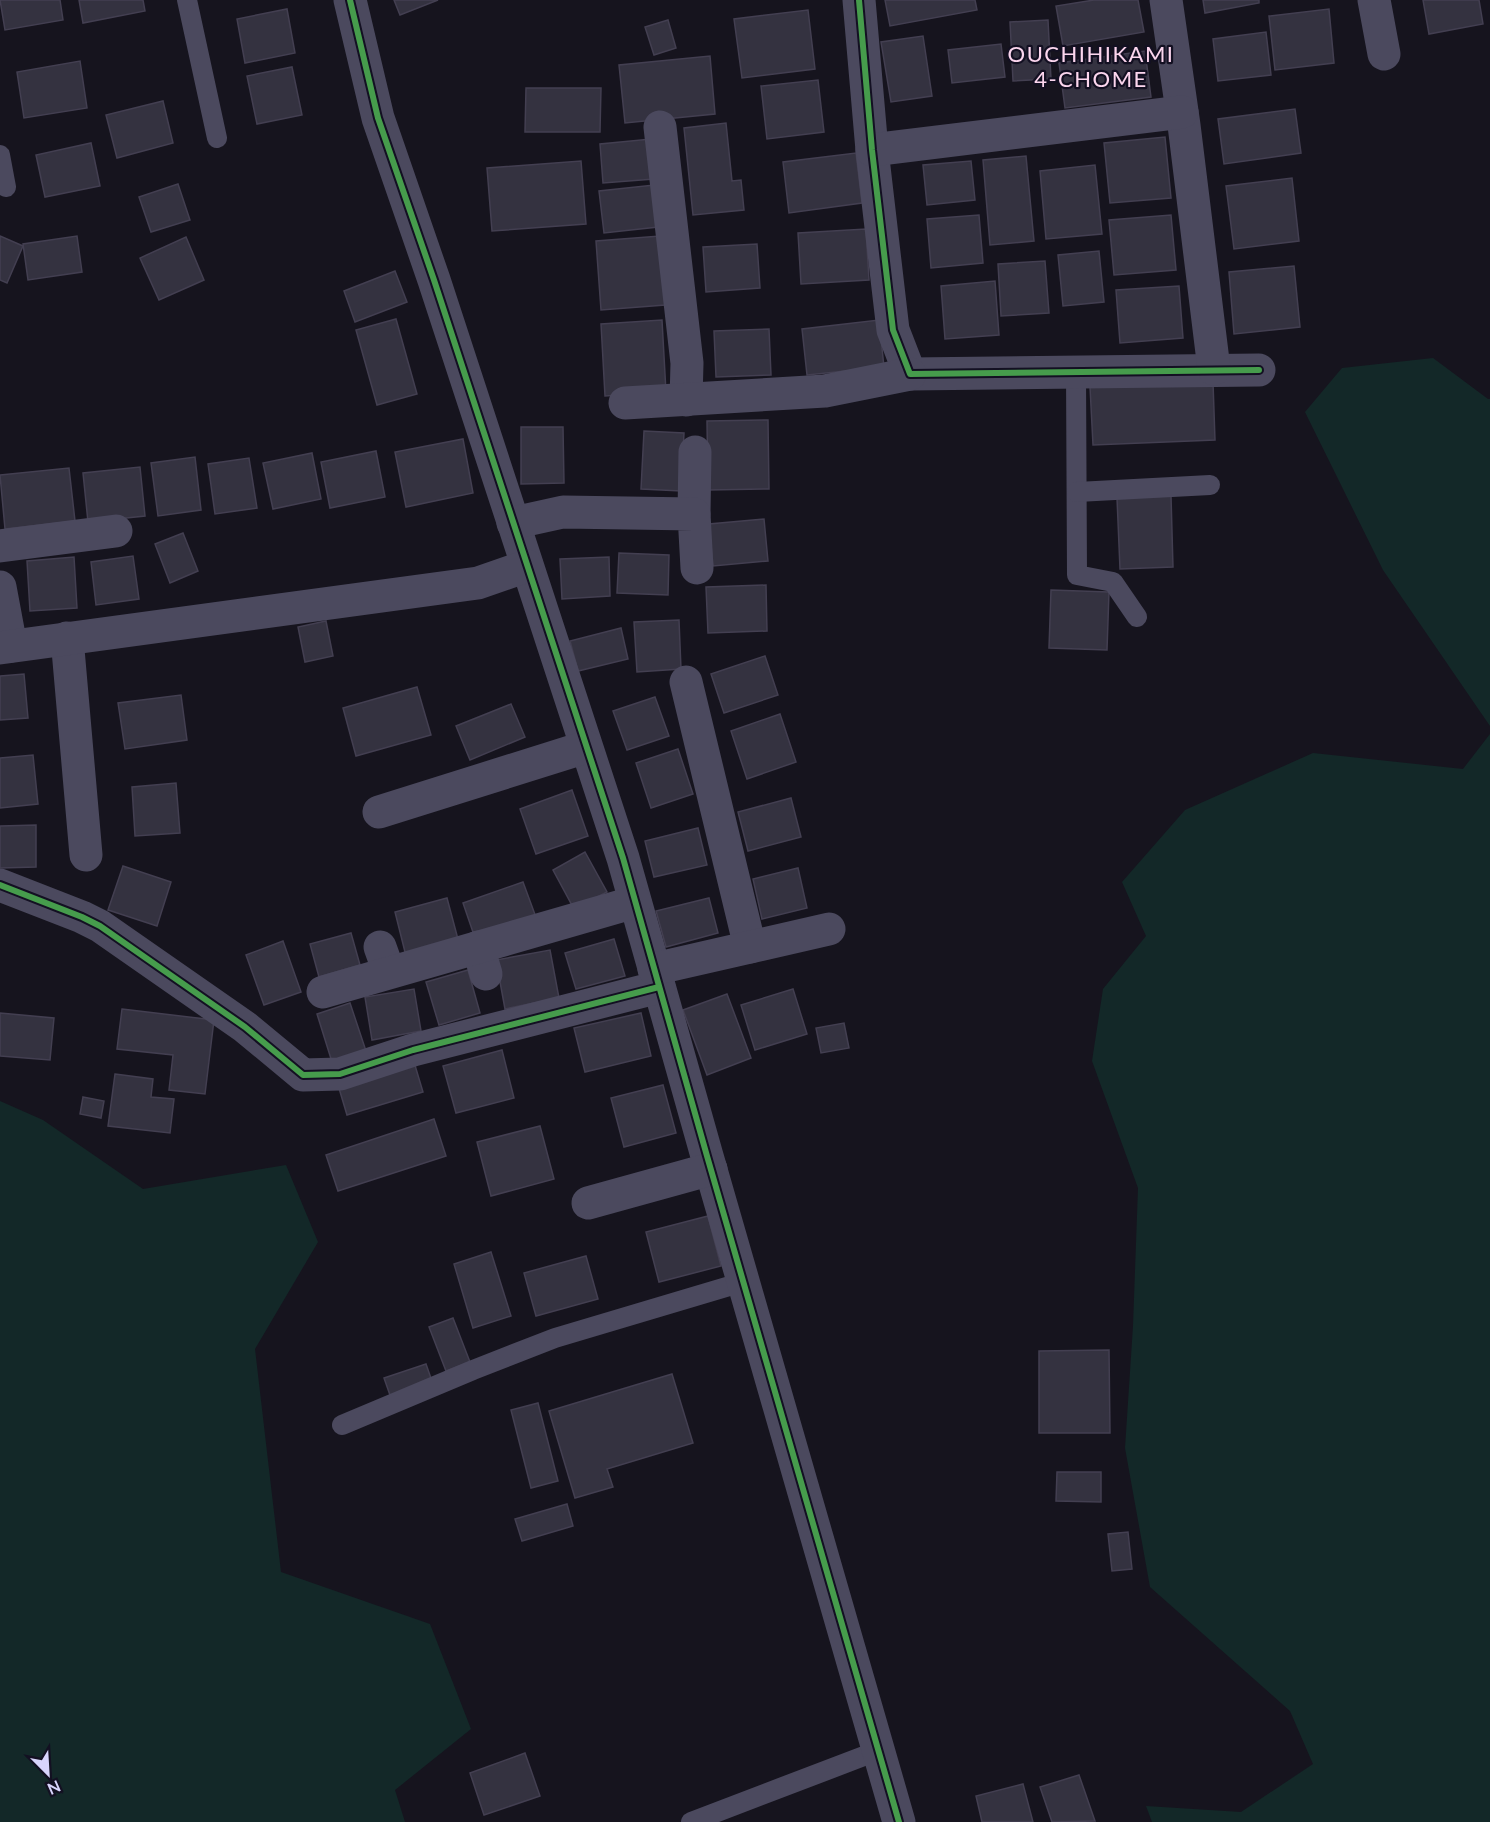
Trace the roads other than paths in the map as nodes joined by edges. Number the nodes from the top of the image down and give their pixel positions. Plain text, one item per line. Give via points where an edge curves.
1 (187, 0) edge
2 (350, 0) edge
3 (859, 0) edge
4 (1166, 0) edge
5 (1374, 0) edge
6 (1384, 54) dead end
7 (1182, 112) junction
8 (660, 127) dead end
9 (217, 138) dead end
10 (872, 150) junction
11 (0, 155) edge
12 (6, 187) dead end
13 (1214, 369) junction
14 (1259, 370) dead end
15 (1076, 372) junction
16 (910, 374) junction
17 (686, 399) junction
18 (624, 403) dead end
19 (695, 452) dead end
20 (1210, 485) dead end
21 (1077, 492) junction
22 (694, 513) junction
23 (513, 523) junction
24 (116, 531) dead end
25 (0, 546) edge
26 (527, 566) junction
27 (697, 568) dead end
28 (0, 587) edge
29 (1137, 617) dead end
30 (67, 638) junction
31 (6, 647) edge
32 (686, 682) dead end
33 (586, 747) junction
34 (379, 812) dead end
35 (86, 855) dead end
36 (0, 885) edge
37 (635, 902) junction
38 (829, 928) dead end
39 (750, 947) junction
40 (656, 978) junction
41 (323, 992) dead end
42 (711, 1169) junction
43 (588, 1203) dead end
44 (743, 1282) junction
45 (342, 1425) dead end
46 (877, 1751) junction
47 (691, 1822) edge
48 (899, 1822) edge

1 - 9 lane
2 - 23 street via 378,118
3 - 10 street
4 - 7 street
5 - 6 street
7 - 10 street
7 - 13 street
8 - 17 street via 687,363
10 - 16 street via 893,330
11 - 12 lane
13 - 14 street
13 - 15 street
15 - 16 street
15 - 21 lane
16 - 17 street via 825,391
17 - 18 street
19 - 22 street
20 - 21 lane
21 - 29 lane via 1077,575 1113,582
22 - 23 street via 563,512
22 - 27 street
23 - 26 street
24 - 25 street
26 - 30 street via 478,583
26 - 33 street
28 - 31 street
30 - 31 street
30 - 35 street
32 - 39 street
33 - 34 street
33 - 37 street
36 - 40 street via 100,926 245,1027 303,1075 340,1074
37 - 40 street
37 - 41 street via 482,961 385,960
38 - 39 street
39 - 40 street
40 - 42 street
42 - 43 street
42 - 44 street
44 - 45 lane via 555,1338
44 - 46 street
46 - 47 lane
46 - 48 street

